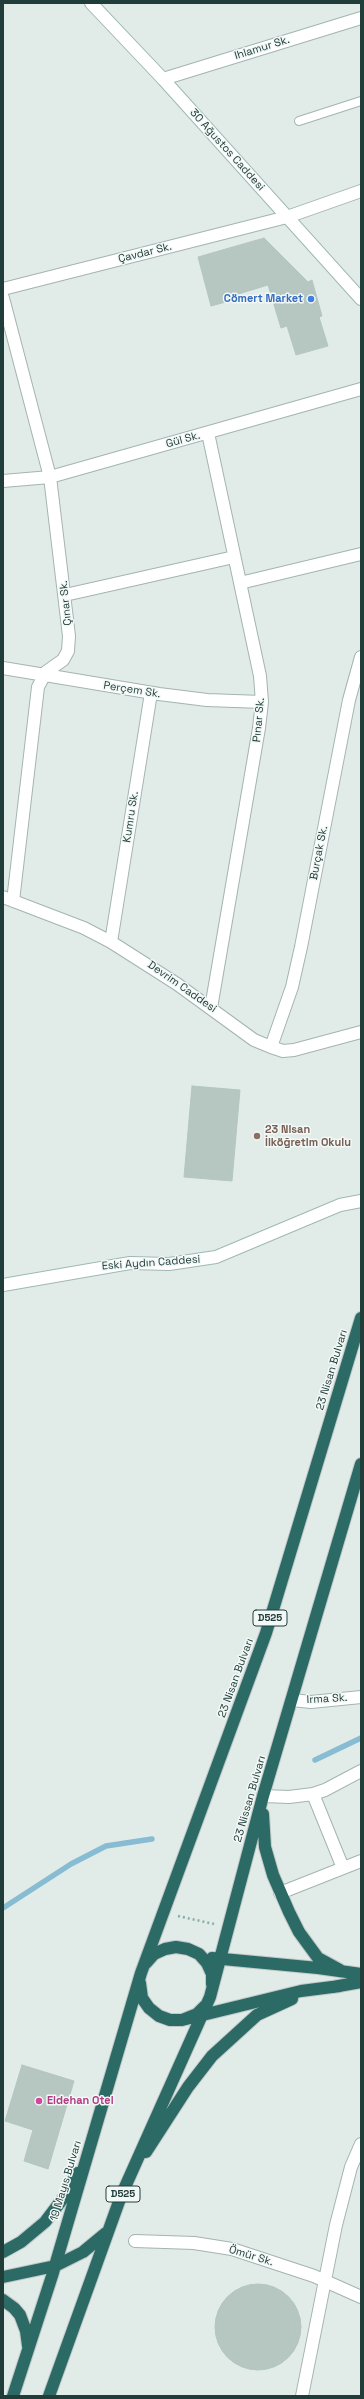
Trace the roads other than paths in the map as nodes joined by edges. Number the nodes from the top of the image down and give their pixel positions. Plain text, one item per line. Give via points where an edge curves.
1 (91, 3) edge
2 (361, 18) edge
3 (163, 79) junction
4 (361, 101) edge
5 (299, 121) dead end
6 (361, 191) edge
7 (287, 217) junction
8 (3, 289) edge
9 (3, 298) edge
10 (361, 299) edge
11 (361, 389) edge
12 (208, 433) junction
13 (50, 477) junction
14 (3, 481) edge
15 (361, 554) edge
16 (234, 557) junction
17 (240, 583) junction
18 (65, 595) junction
19 (361, 657) edge
20 (3, 668) edge
21 (44, 675) junction
22 (151, 693) junction
23 (262, 702) junction
24 (8, 899) edge
25 (111, 942) junction
26 (211, 1008) junction
27 (361, 1032) edge
28 (270, 1047) junction
29 (361, 1201) edge
30 (3, 1285) edge
31 (361, 1318) edge
32 (361, 1464) edge
33 (361, 1697) edge
34 (292, 1700) junction
35 (361, 1771) edge
36 (313, 1794) junction
37 (263, 1796) junction
38 (361, 1861) edge
39 (343, 1868) junction
40 (280, 1893) junction
41 (194, 1952) junction
42 (220, 1960) junction
43 (340, 1970) junction
44 (141, 1973) junction
45 (361, 1974) edge
46 (361, 1982) edge
47 (340, 1986) junction
48 (210, 1998) junction
49 (202, 2014) junction
50 (182, 2020) junction
51 (361, 2144) edge
52 (89, 2149) junction
53 (128, 2180) junction
54 (109, 2230) junction
55 (135, 2241) dead end
56 (3, 2252) edge
57 (55, 2266) junction
58 (3, 2277) edge
59 (325, 2281) junction
60 (361, 2296) edge
61 (3, 2300) edge
62 (28, 2352) junction
63 (13, 2396) edge
64 (49, 2396) edge
65 (302, 2396) edge

1 - 3 street, 30 Ağustos Caddesi
2 - 3 street, Ihlamur Sk.
3 - 7 street, 30 Ağustos Caddesi
4 - 5 lane
6 - 7 street, Çavdar Sk.
7 - 8 street, Çavdar Sk.
7 - 10 street, 30 Ağustos Caddesi
9 - 13 street, Çınar Sk.
11 - 12 street, Gül Sk.
12 - 13 street, Gül Sk.
12 - 16 street, Pınar Sk.
13 - 14 street, Gül Sk.
13 - 18 street, Çınar Sk.
15 - 17 street
16 - 17 street, Pınar Sk.
16 - 18 street
17 - 23 street, Pınar Sk. via 260,676
18 - 21 street, Çınar Sk. via 68,652 63,660
19 - 28 street, Burçak Sk. via 349,700 292,986
20 - 21 street, Perçem Sk.
21 - 22 street, Perçem Sk.
21 - 24 street via 38,687
22 - 23 street, Perçem Sk. via 207,700
22 - 25 street, Kumru Sk.
23 - 26 street, Pınar Sk. via 260,728
24 - 25 street, Devrim Caddesi via 84,928
25 - 26 street, Devrim Caddesi via 142,960
26 - 28 street, Devrim Caddesi via 254,1040
27 - 28 street, Devrim Caddesi via 294,1050 283,1051
29 - 30 street, Eski Aydın Caddesi via 340,1205 216,1257 169,1264 130,1263
31 - 44 highway, 23 Nisan Bulvarı / D525 via 266,1632
32 - 34 highway, 23 Nissan Bulvarı / D525
33 - 34 street, Irma Sk. via 325,1701
34 - 37 highway, 23 Nissan Bulvarı / D525
35 - 36 street
36 - 37 street via 289,1797
36 - 39 street
37 - 40 highway via 265,1847
37 - 42 highway, 23 Nissan Bulvarı / D525
38 - 39 street
39 - 40 street
40 - 43 highway via 310,1948 327,1965
41 - 42 highway
41 - 44 highway via 176,1947 165,1949 154,1954
41 - 48 highway via 206,1963 212,1974
42 - 43 highway
42 - 48 highway, D525
43 - 45 highway
44 - 50 highway via 142,1998 149,2008 158,2016
44 - 52 highway, 19 Mayıs Bulvarı / D525
46 - 47 highway
47 - 49 highway via 301,1991
47 - 53 highway via 269,2008 228,2040 188,2087
48 - 49 highway, D525
48 - 50 highway via 197,2014
49 - 50 highway
49 - 53 highway, D525
51 - 59 street via 343,2197
52 - 56 highway via 64,2197 45,2222 21,2242
52 - 57 highway, 19 Mayıs Bulvarı / D525
53 - 54 highway, D525
54 - 57 highway via 83,2252
54 - 64 highway, D525
55 - 59 street, Ömür Sk. via 194,2243 232,2249
57 - 58 highway
57 - 62 highway, 19 Mayıs Bulvarı / D525
59 - 60 street, Ömür Sk.
59 - 65 street
61 - 62 highway via 20,2315 26,2330
62 - 63 highway, 19 Mayıs Bulvarı / D525

